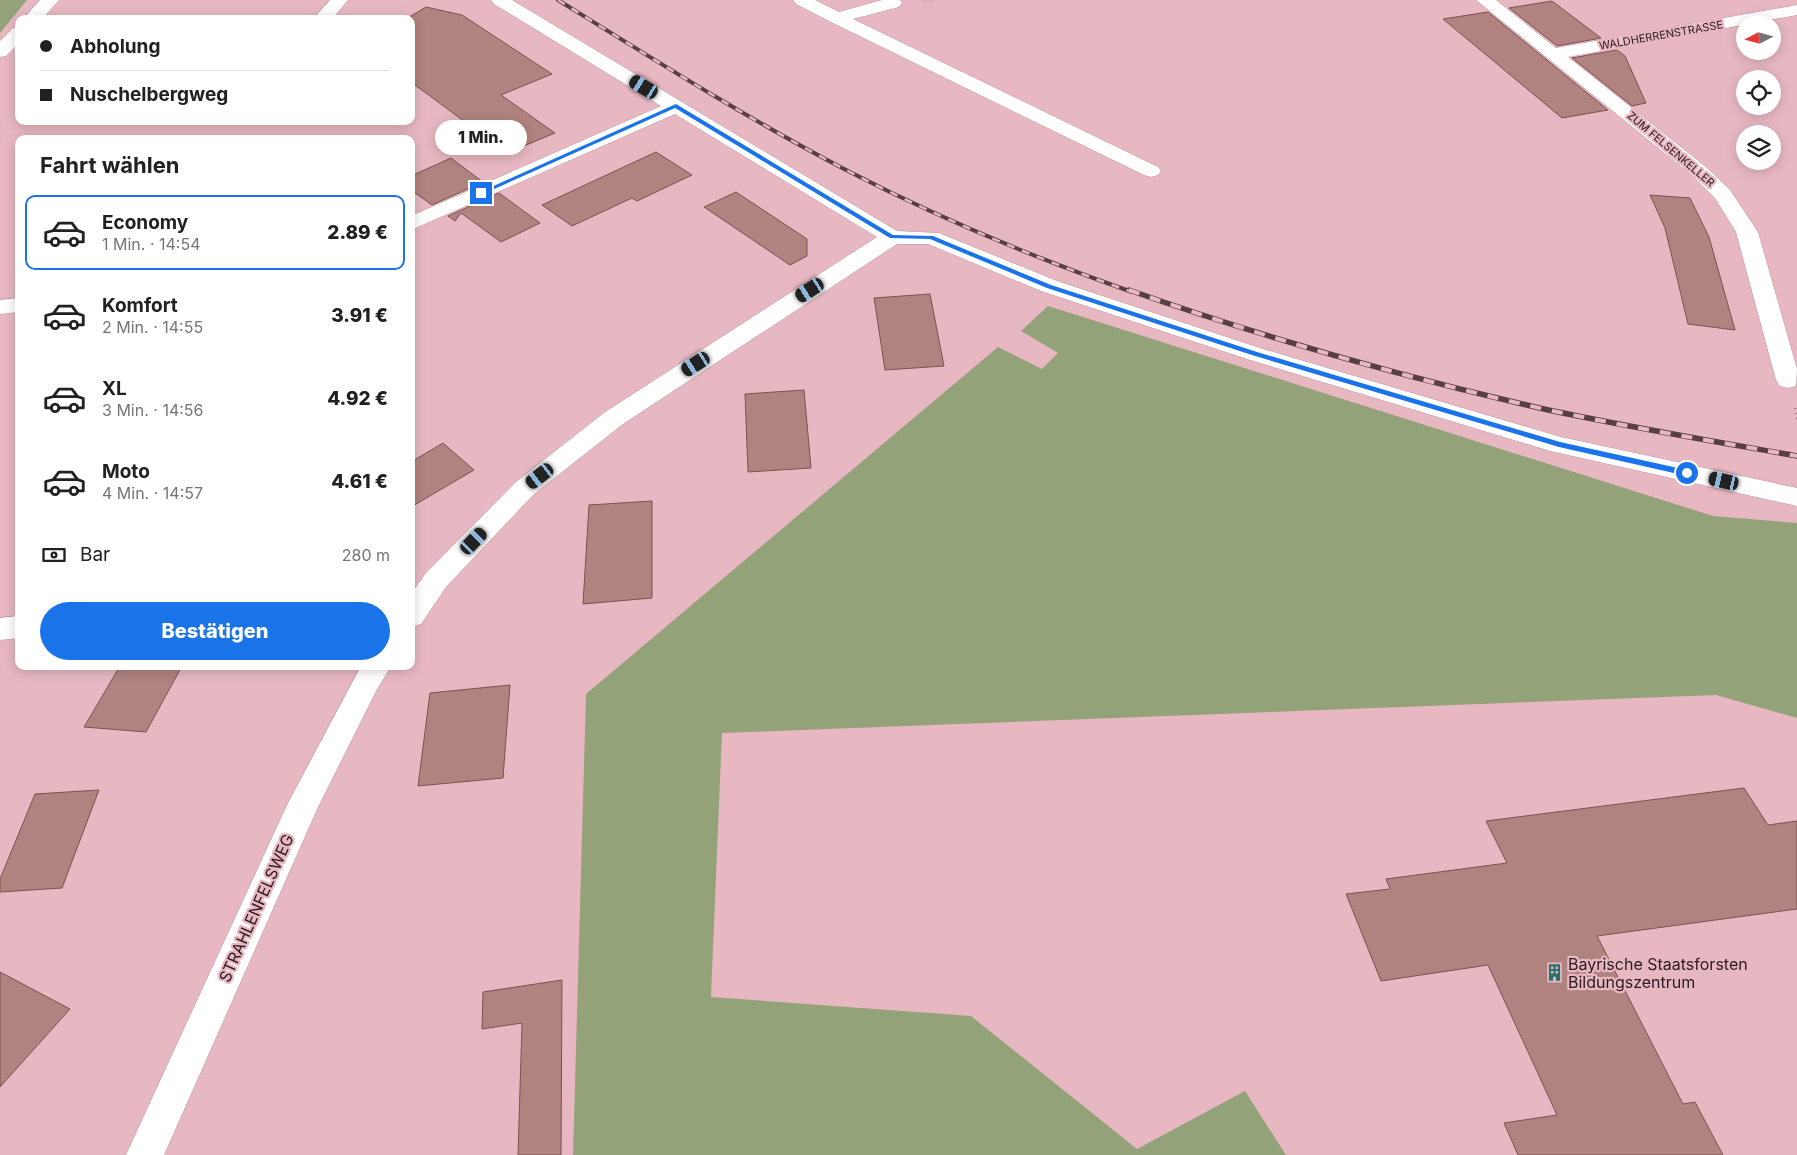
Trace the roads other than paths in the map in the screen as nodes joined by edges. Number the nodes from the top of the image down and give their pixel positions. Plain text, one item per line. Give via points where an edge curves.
1 (50, 0) edge
2 (339, 0) edge
3 (500, 0) edge
4 (802, 0) edge
5 (891, 0) edge
6 (1485, 0) edge
7 (1797, 10) edge
8 (36, 15) edge
9 (326, 15) edge
10 (837, 18) junction
11 (15, 36) edge
12 (0, 52) edge
13 (1554, 54) junction
14 (676, 106) junction
15 (1151, 171) dead end
16 (419, 221) edge
17 (892, 237) junction
18 (15, 305) edge
19 (0, 307) edge
20 (1790, 357) edge
21 (1788, 380) dead end
22 (1797, 497) edge
23 (424, 582) edge
24 (415, 606) edge
25 (15, 628) edge
26 (0, 629) edge
27 (374, 670) edge
28 (145, 1155) edge

1 - 8 street
2 - 9 street
3 - 14 street
4 - 10 street
5 - 10 street via 893,4
6 - 13 street, ZUM FELSENKELLER
7 - 13 street, WALDHERRENSTRASSE
10 - 15 street
11 - 12 street
13 - 20 street, ZUM FELSENKELLER via 1723,194 1747,232
14 - 16 street
14 - 17 street
17 - 22 street via 931,238 1058,289 1255,354 1559,445
17 - 23 street via 614,418 525,488
18 - 19 street
20 - 21 street, ZUM FELSENKELLER
23 - 24 street
25 - 26 street
27 - 28 street, STRAHLENFELSWEG via 303,804

